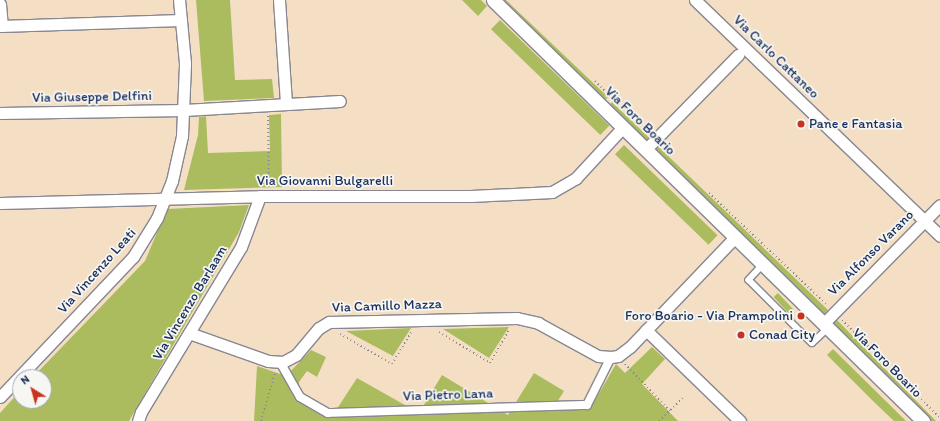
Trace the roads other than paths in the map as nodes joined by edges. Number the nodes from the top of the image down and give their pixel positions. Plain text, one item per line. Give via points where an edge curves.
1 (179, 0) edge
2 (279, 0) edge
3 (493, 0) edge
4 (695, 0) edge
5 (0, 4) edge
6 (181, 20) junction
7 (1, 26) edge
8 (742, 52) junction
9 (340, 101) dead end
10 (286, 104) junction
11 (184, 110) junction
12 (0, 113) edge
13 (624, 127) junction
14 (646, 149) junction
15 (264, 196) junction
16 (165, 199) junction
17 (0, 204) edge
18 (939, 208) edge
19 (925, 221) junction
20 (736, 236) junction
21 (940, 236) edge
22 (765, 264) junction
23 (826, 325) junction
24 (646, 330) junction
25 (189, 333) junction
26 (614, 356) junction
27 (279, 362) junction
28 (0, 397) edge
29 (138, 421) edge
30 (740, 421) edge
31 (923, 421) edge

1 - 6 street, Via Vincenzo Leati
2 - 10 street
3 - 13 street, Via Foro Boario
4 - 8 street, Via Carlo Cattaneo
5 - 7 street
6 - 7 street
6 - 11 street, Via Vincenzo Leati
8 - 14 street
8 - 19 street, Via Carlo Cattaneo
9 - 10 street, Via Giuseppe Delfini
10 - 11 street, Via Giuseppe Delfini
11 - 12 street, Via Giuseppe Delfini
11 - 16 street, Via Vincenzo Leati via 180,150
13 - 14 street, Via Foro Boario
13 - 15 street, Via Giovanni Bulgarelli via 576,178 552,192 471,196
14 - 20 street, Via Foro Boario
15 - 16 street, Via Giovanni Bulgarelli
15 - 25 street, Via Vincenzo Barlaam via 241,247
16 - 17 street, Via Giovanni Bulgarelli
16 - 28 street, Via Vincenzo Leati via 147,239 133,257
18 - 19 street, Via Alfonso Varano
19 - 21 street, Via Carlo Cattaneo
19 - 23 street, Via Alfonso Varano via 834,312
20 - 22 street, Via Foro Boario
20 - 24 street, Via Pietro Lana
22 - 23 street, Via Foro Boario
22 - 23 lane via 749,280 812,343
23 - 31 street, Via Foro Boario
24 - 26 street, Via Pietro Lana
24 - 30 street
25 - 27 street
25 - 29 street, Via Vincenzo Barlaam
26 - 27 street, Via Camillo Mazza via 598,356 538,323 517,318 419,319 336,321 323,324 296,355
26 - 27 street, Via Pietro Lana via 587,405 328,413 300,397

